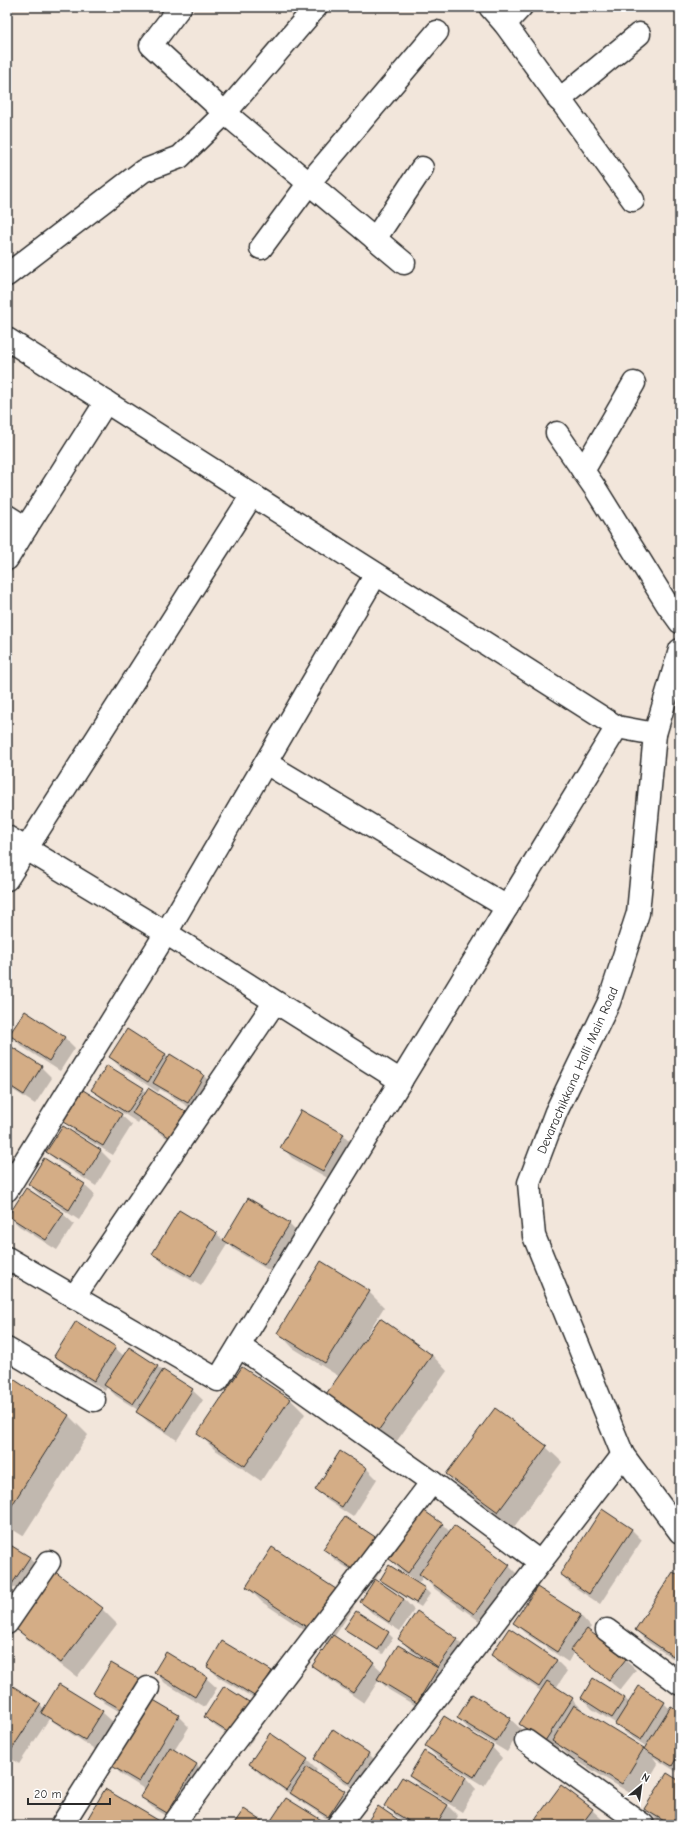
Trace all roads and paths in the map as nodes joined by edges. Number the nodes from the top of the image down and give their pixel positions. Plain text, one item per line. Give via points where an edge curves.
1 (180, 7) edge
2 (316, 7) edge
3 (490, 7) edge
4 (521, 7) edge
5 (505, 24) junction
6 (437, 32) dead end
7 (639, 34) dead end
8 (559, 100) junction
9 (225, 113) junction
10 (422, 168) dead end
11 (308, 183) junction
12 (633, 200) dead end
13 (375, 239) junction
14 (261, 248) dead end
15 (404, 263) dead end
16 (7, 275) edge
17 (7, 339) edge
18 (634, 383) dead end
19 (106, 402) junction
20 (557, 433) dead end
21 (583, 471) junction
22 (252, 495) junction
23 (7, 516) edge
24 (26, 528) junction
25 (7, 558) edge
26 (376, 574) junction
27 (680, 622) edge
28 (680, 650) edge
29 (617, 727) junction
30 (655, 734) junction
31 (266, 763) junction
32 (16, 843) edge
33 (7, 879) edge
34 (507, 907) junction
35 (166, 933) junction
36 (275, 1002) junction
37 (401, 1081) junction
38 (7, 1190) edge
39 (7, 1258) edge
40 (74, 1297) junction
41 (239, 1346) junction
42 (7, 1349) edge
43 (94, 1400) dead end
44 (623, 1455) junction
45 (432, 1482) junction
46 (680, 1532) edge
47 (49, 1562) dead end
48 (540, 1562) junction
49 (7, 1623) edge
50 (607, 1630) dead end
51 (680, 1684) edge
52 (148, 1688) dead end
53 (526, 1741) dead end
54 (62, 1825) edge
55 (173, 1825) edge
56 (338, 1825) edge
57 (643, 1825) edge

1 - 9 street via 150,45
2 - 9 street
3 - 5 street
4 - 5 street
5 - 8 street
6 - 11 street
7 - 8 street
8 - 12 street
9 - 11 street
9 - 16 street via 180,157 143,171
10 - 13 street
11 - 13 street
11 - 14 street
13 - 15 street
17 - 19 street
18 - 21 street
19 - 22 street
19 - 24 street
20 - 21 street
21 - 27 street
22 - 26 street
22 - 32 street
23 - 24 street
24 - 25 street
26 - 29 street
26 - 31 street
28 - 30 street, Devarachikkana Halli Main Road
29 - 30 street
29 - 34 street
30 - 44 street, Devarachikkana Halli Main Road via 638,913 609,1002 556,1112 529,1183 534,1236
31 - 34 street
31 - 35 street
32 - 33 street
32 - 35 street
34 - 37 street
35 - 36 street
35 - 38 street
36 - 37 street
36 - 40 street
37 - 41 street
39 - 40 street
40 - 41 street via 218,1380
41 - 45 street
42 - 43 street
44 - 46 street, Devarachikkana Halli Main Road
44 - 48 street
45 - 48 street
45 - 55 street
47 - 49 street
48 - 56 street
50 - 51 street
52 - 54 street
53 - 57 street

